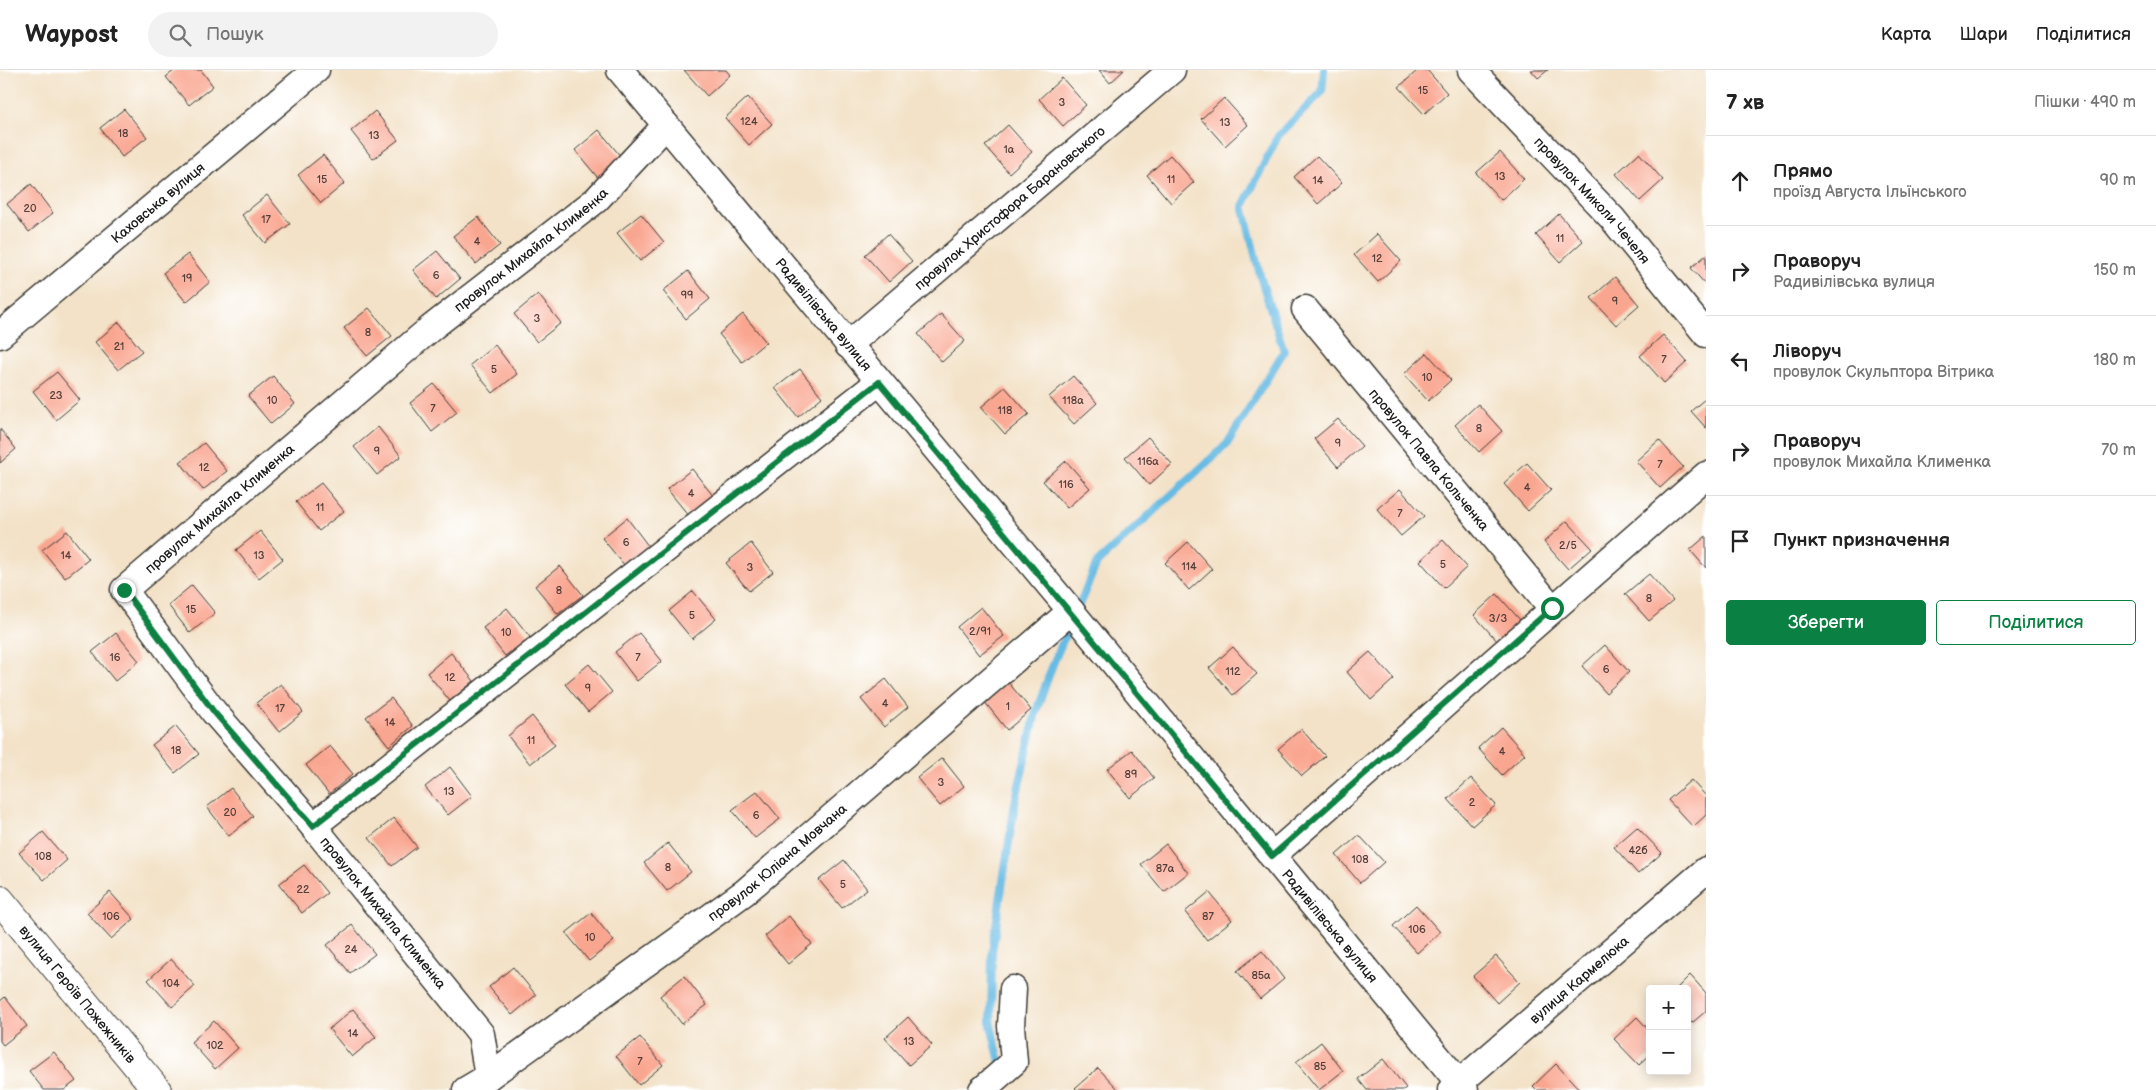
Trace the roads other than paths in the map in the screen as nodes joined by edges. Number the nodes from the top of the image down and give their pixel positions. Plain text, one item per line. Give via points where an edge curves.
1 (316, 70) edge
2 (620, 70) edge
3 (1172, 70) edge
4 (1471, 70) edge
5 (666, 125) junction
6 (1306, 310) dead end
7 (1706, 334) edge
8 (0, 335) edge
9 (848, 345) junction
10 (879, 382) junction
11 (1706, 475) edge
12 (1552, 608) junction
13 (1071, 611) junction
14 (313, 826) junction
15 (1272, 856) junction
16 (1706, 870) edge
17 (0, 900) edge
18 (1013, 988) dead end
19 (488, 1077) junction
20 (1458, 1088) edge
21 (157, 1090) edge
22 (466, 1090) edge
23 (982, 1090) edge

1 - 8 street, Каховська вулиця
2 - 5 street, Радивілівська вулиця
3 - 9 street, провулок Христофора Барановського
4 - 7 street, провулок Миколи Чечеля via 1612,218
5 - 9 street, Радивілівська вулиця
5 - 14 street, провулок Михайла Клименка via 596,200 431,328 124,590 214,712
6 - 12 street, провулок Павла Кольченка
9 - 10 street, Радивілівська вулиця
10 - 13 street, Радивілівська вулиця
10 - 14 street
11 - 12 street
12 - 15 street
13 - 15 street, Радивілівська вулиця
13 - 19 street, провулок Юліана Мовчана via 745,892
14 - 19 street, провулок Михайла Клименка via 481,1034
15 - 20 street, Радивілівська вулиця
16 - 20 street, вулиця Кармелюка
17 - 21 street, вулиця Героїв Пожежників
18 - 23 street via 1011,1026 1014,1062
19 - 22 street, провулок Юліана Мовчана

